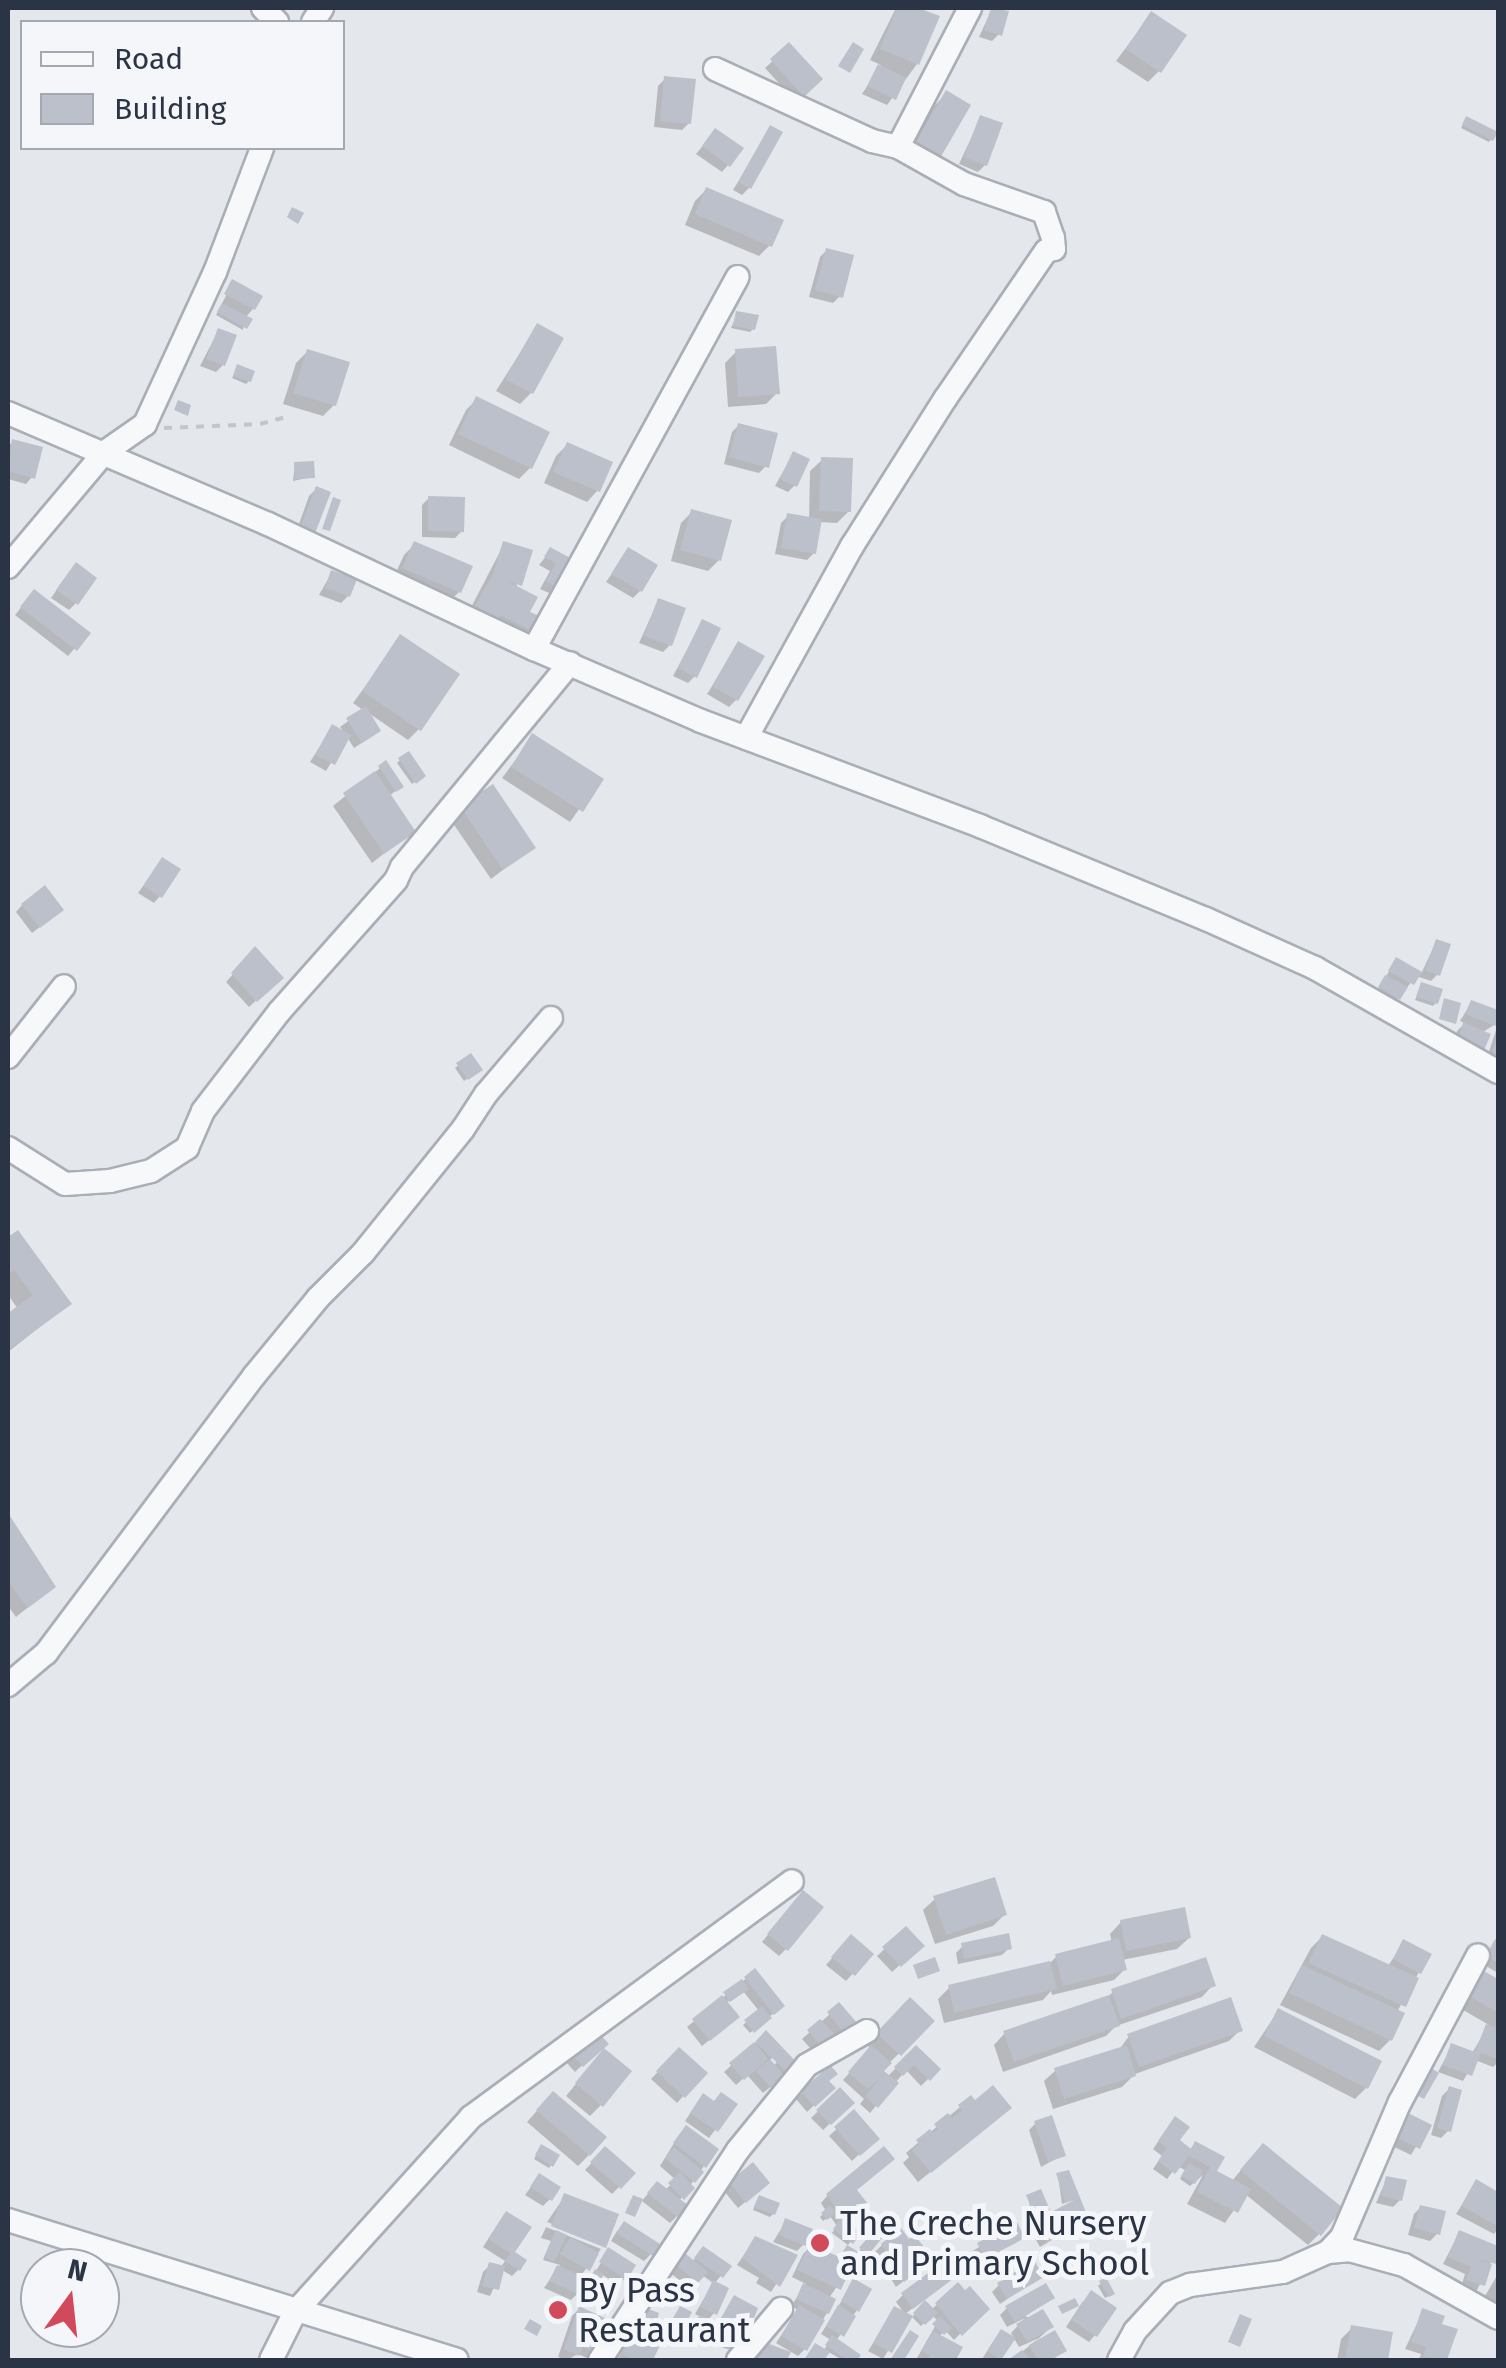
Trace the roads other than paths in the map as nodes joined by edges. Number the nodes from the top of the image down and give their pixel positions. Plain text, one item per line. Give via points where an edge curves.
1 (970, 8) edge
2 (715, 69) dead end
3 (898, 147) junction
4 (261, 150) edge
5 (738, 277) dead end
6 (8, 413) edge
7 (105, 452) junction
8 (8, 567) edge
9 (534, 649) junction
10 (570, 663) junction
11 (746, 738) junction
12 (64, 986) dead end
13 (551, 1018) dead end
14 (8, 1056) edge
15 (1498, 1072) edge
16 (8, 1148) edge
17 (8, 1685) edge
18 (792, 1880) dead end
19 (1478, 1955) dead end
20 (867, 2032) dead end
21 (8, 2220) edge
22 (1335, 2244) junction
23 (1410, 2250) dead end
24 (781, 2309) dead end
25 (295, 2312) junction
26 (1498, 2318) edge
27 (272, 2360) edge
28 (457, 2360) edge
29 (600, 2360) edge
30 (738, 2360) edge
31 (1119, 2360) edge

1 - 3 street
2 - 3 street
3 - 11 street via 964,184 1044,212 1054,249 1046,250 954,385 852,546
4 - 7 street via 215,272 145,424
5 - 9 street
6 - 7 street
7 - 8 street
7 - 9 street
9 - 10 street
10 - 11 street
10 - 16 street via 396,880 279,1012 203,1111 187,1148 151,1170 65,1184
11 - 15 street via 1206,919 1315,968
12 - 14 street
13 - 17 street via 363,1253 254,1376 46,1653
18 - 25 street via 471,2118
19 - 22 street
20 - 29 street via 807,2065 738,2150
21 - 25 street
22 - 23 street
22 - 26 street via 1404,2265
22 - 31 street via 1283,2272 1190,2284 1170,2293 1134,2331
24 - 30 street
25 - 27 street
25 - 28 street

